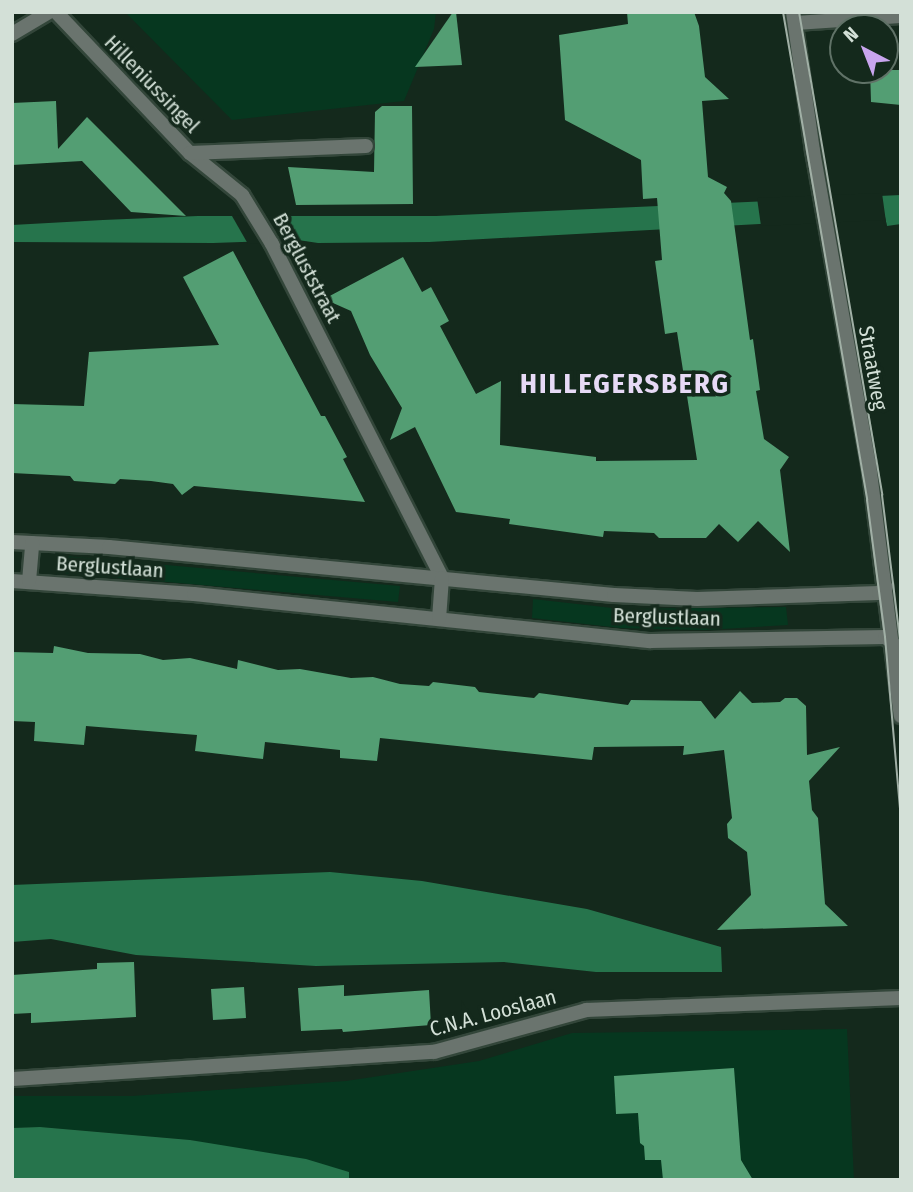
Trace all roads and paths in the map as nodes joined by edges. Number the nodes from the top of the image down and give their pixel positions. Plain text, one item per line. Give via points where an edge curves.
1 (49, 12) edge
2 (56, 12) edge
3 (901, 16) edge
4 (794, 18) edge
5 (12, 34) edge
6 (366, 146) dead end
7 (190, 153) junction
8 (12, 542) edge
9 (32, 543) junction
10 (442, 578) junction
11 (12, 581) edge
12 (29, 581) junction
13 (886, 587) junction
14 (439, 619) junction
15 (893, 643) junction
16 (901, 716) edge
17 (901, 998) edge
18 (12, 1079) edge

1 - 5 street
2 - 7 street, Hilleniussingel
3 - 4 street
4 - 13 street, Straatweg
6 - 7 street
7 - 10 street, Bergluststraat via 243,195 256,216
8 - 9 street, Berglustlaan
9 - 10 street, Berglustlaan
9 - 12 street, Berglustlaan
10 - 13 street, Berglustlaan via 697,599 878,593
10 - 14 street
11 - 12 street, Berglustlaan
12 - 14 street, Berglustlaan
13 - 15 street, Straatweg
14 - 15 street, Berglustlaan via 651,641 885,637
15 - 16 street, Straatweg
17 - 18 street, C.N.A. Looslaan via 586,1010 434,1052

